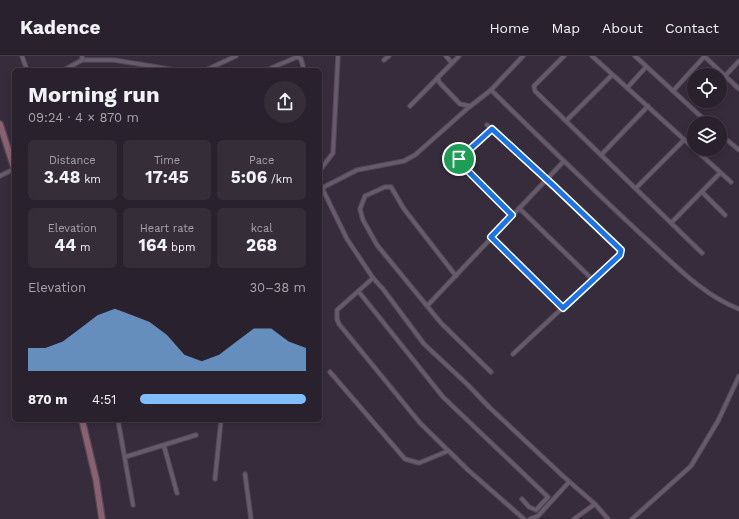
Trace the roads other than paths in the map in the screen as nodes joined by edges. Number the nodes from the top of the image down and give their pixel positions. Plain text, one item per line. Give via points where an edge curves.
1 (22, 56) edge
2 (236, 56) edge
3 (338, 56) edge
4 (389, 56) edge
5 (446, 56) edge
6 (459, 56) edge
7 (523, 56) edge
8 (564, 56) edge
9 (592, 56) edge
10 (635, 56) edge
11 (704, 56) edge
12 (82, 58) edge
13 (384, 60) dead end
14 (739, 61) edge
15 (452, 63) junction
16 (646, 67) junction
17 (26, 68) edge
18 (67, 68) edge
19 (163, 68) edge
20 (210, 68) edge
21 (272, 68) edge
22 (303, 68) edge
23 (717, 68) edge
24 (727, 74) edge
25 (612, 75) junction
26 (438, 77) junction
27 (727, 78) edge
28 (627, 88) junction
29 (739, 88) edge
30 (491, 90) junction
31 (673, 91) junction
32 (410, 106) dead end
33 (470, 106) junction
34 (648, 106) junction
35 (700, 116) edge
36 (566, 121) junction
37 (0, 124) edge
38 (487, 125) dead end
39 (492, 129) junction
40 (684, 140) junction
41 (727, 141) edge
42 (687, 143) edge
43 (739, 150) edge
44 (601, 155) junction
45 (702, 156) edge
46 (12, 162) edge
47 (564, 162) junction
48 (322, 167) edge
49 (12, 169) edge
50 (720, 172) junction
51 (0, 176) edge
52 (546, 180) junction
53 (731, 182) dead end
54 (322, 187) edge
55 (636, 188) junction
56 (322, 190) edge
57 (702, 192) junction
58 (519, 208) junction
59 (512, 215) junction
60 (725, 215) dead end
61 (672, 222) junction
62 (491, 237) junction
63 (702, 253) dead end
64 (456, 276) junction
65 (372, 278) junction
66 (593, 280) junction
67 (359, 292) junction
68 (428, 306) junction
69 (563, 308) junction
70 (739, 309) edge
71 (513, 354) dead end
72 (330, 372) dead end
73 (491, 372) dead end
74 (739, 376) edge
75 (82, 422) edge
76 (118, 422) edge
77 (221, 422) edge
78 (196, 435) dead end
79 (164, 446) junction
80 (448, 451) junction
81 (125, 457) junction
82 (245, 474) dead end
83 (215, 479) dead end
84 (569, 482) junction
85 (177, 493) dead end
86 (522, 499) dead end
87 (134, 504) dead end
88 (595, 504) junction
89 (540, 518) edge
90 (102, 519) edge
91 (251, 519) edge
92 (524, 519) edge
93 (530, 519) edge
94 (574, 519) edge
95 (608, 519) edge
96 (632, 519) edge

1 - 17 street
2 - 20 street
3 - 48 street via 334,152
4 - 13 street
5 - 15 street
6 - 15 street
7 - 30 street
8 - 36 street via 533,88
9 - 25 street
10 - 16 street
11 - 23 street
11 - 31 street
12 - 18 street
12 - 19 street
14 - 24 street
15 - 26 street
16 - 28 street
16 - 31 street
21 - 22 street via 297,57 301,59
25 - 28 street
25 - 36 street
26 - 32 street
26 - 33 street via 439,82 460,104
27 - 29 street
28 - 34 street
30 - 33 street
30 - 47 street
31 - 35 street
33 - 54 street via 421,151 406,160 356,170
34 - 40 street
34 - 44 street
36 - 44 street
37 - 46 main road
38 - 39 street
39 - 52 street
39 - 59 street via 459,161
40 - 42 street
40 - 55 street
41 - 43 street
44 - 55 street
45 - 50 street
47 - 52 street
47 - 70 street via 662,254 708,293
49 - 51 street
50 - 53 street
50 - 57 street
52 - 58 street
52 - 66 street via 621,250 620,255
55 - 61 street
56 - 65 street via 344,234
57 - 60 street
57 - 61 street
58 - 59 street
58 - 66 street
59 - 62 street
61 - 63 street
62 - 64 street
62 - 69 street
64 - 68 street
64 - 68 street via 404,209 391,188 385,187 365,196 360,209 377,245
65 - 67 street
65 - 84 street via 424,344
66 - 69 street
67 - 80 street via 338,310 336,319 414,418
67 - 86 street via 443,397 548,497 536,510
68 - 73 street via 444,326
69 - 71 street
72 - 80 street via 405,459 419,463
74 - 96 street via 718,421 691,466
75 - 90 main road via 96,478
76 - 81 street
77 - 83 street
78 - 79 street
79 - 81 street
79 - 85 street
80 - 92 street
81 - 87 street
82 - 91 street
84 - 88 street
84 - 89 street
88 - 94 street
88 - 95 street
89 - 93 street

